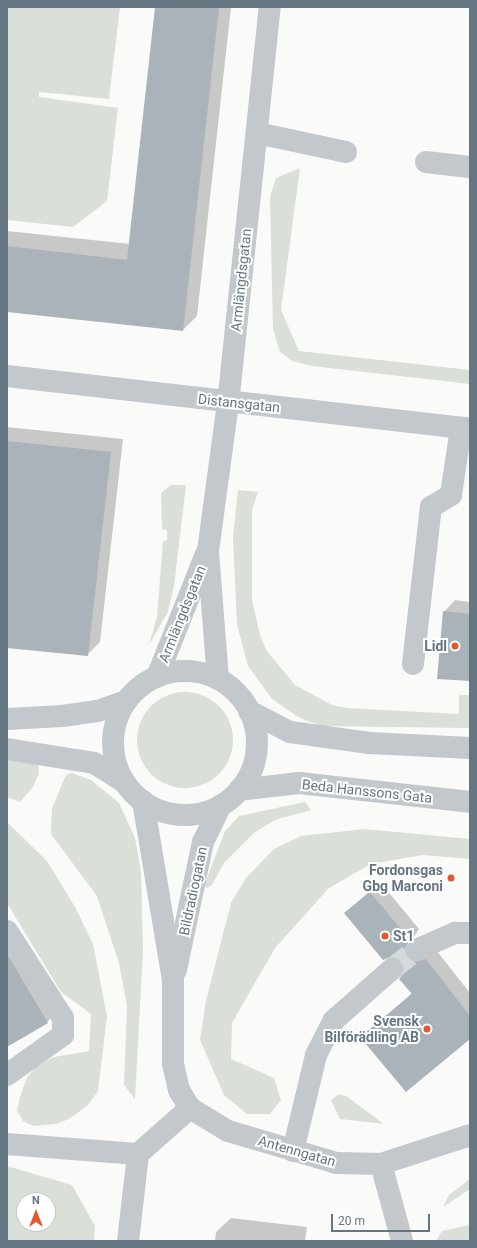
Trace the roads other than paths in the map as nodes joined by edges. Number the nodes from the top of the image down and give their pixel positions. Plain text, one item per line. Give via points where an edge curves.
1 (270, 7) edge
2 (257, 133) junction
3 (346, 152) dead end
4 (426, 162) dead end
5 (470, 167) edge
6 (7, 376) edge
7 (228, 404) junction
8 (465, 429) edge
9 (208, 551) junction
10 (413, 664) dead end
11 (157, 676) junction
12 (218, 679) junction
13 (126, 701) junction
14 (249, 710) junction
15 (7, 719) edge
16 (470, 748) edge
17 (7, 749) edge
18 (124, 782) junction
19 (239, 790) junction
20 (143, 801) junction
21 (470, 802) edge
22 (221, 805) junction
23 (7, 931) edge
24 (470, 933) edge
25 (416, 950) tunnel mouth
26 (392, 969) tunnel mouth
27 (174, 981) junction
28 (7, 1075) edge
29 (190, 1108) junction
30 (470, 1135) edge
31 (7, 1144) edge
32 (293, 1151) junction
33 (138, 1154) junction
34 (381, 1164) junction
35 (128, 1241) edge
36 (402, 1241) edge

1 - 2 street, Armlängdsgatan
2 - 3 street
2 - 7 street, Armlängdsgatan
4 - 5 street
6 - 7 street, Distansgatan
7 - 8 street, Distansgatan via 317,410
7 - 9 street, Armlängdsgatan
8 - 10 street via 452,495 431,507
9 - 11 street, Armlängdsgatan
9 - 12 street, Armlängdsgatan
11 - 12 street via 196,672
11 - 13 street
12 - 14 street via 240,696
13 - 15 street via 98,710 62,716
13 - 18 street via 118,716 113,745
14 - 16 street via 290,732 368,744
14 - 19 street via 257,748 248,776
17 - 18 street via 94,763
18 - 20 street
19 - 21 street, Beda Hanssons Gata via 299,783
19 - 22 street
20 - 22 street via 178,814 203,812
20 - 27 street, Bildradiogatan
22 - 27 street, Bildradiogatan via 203,842
23 - 28 street via 63,1018 63,1036
24 - 25 street via 455,933
26 - 32 street via 333,1021 316,1055
27 - 29 street, Bildradiogatan via 173,1064 179,1090
29 - 32 street, Antenngatan via 228,1131
29 - 33 street
30 - 34 street, Antenngatan
31 - 33 street
32 - 34 street, Antenngatan via 337,1163
33 - 35 street
34 - 36 street

